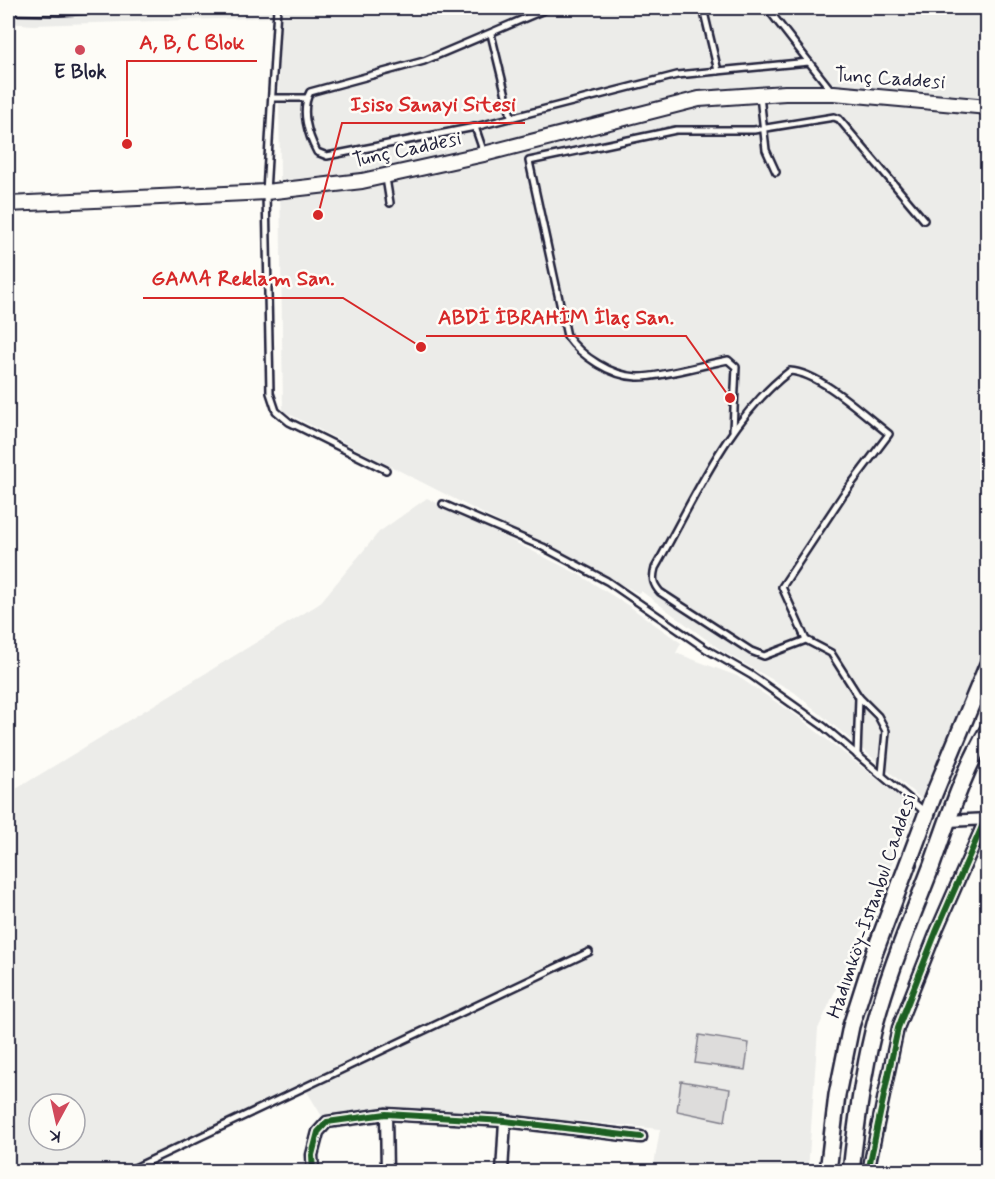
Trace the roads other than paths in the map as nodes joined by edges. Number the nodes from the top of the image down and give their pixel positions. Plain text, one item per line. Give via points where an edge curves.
1 (124, 8) edge
2 (277, 8) edge
3 (549, 8) edge
4 (703, 8) edge
5 (767, 8) edge
6 (59, 10) edge
7 (8, 11) edge
8 (491, 34) junction
9 (809, 62) junction
10 (718, 71) junction
11 (834, 93) junction
12 (760, 94) junction
13 (273, 98) junction
14 (306, 98) junction
15 (987, 107) edge
16 (512, 116) junction
17 (475, 127) junction
18 (762, 129) junction
19 (484, 154) junction
20 (776, 172) dead end
21 (386, 176) junction
22 (266, 192) junction
23 (390, 202) dead end
24 (8, 204) edge
25 (924, 220) dead end
26 (733, 430) junction
27 (386, 470) dead end
28 (444, 504) dead end
29 (806, 640) junction
30 (987, 664) edge
31 (859, 697) junction
32 (987, 730) edge
33 (857, 754) junction
34 (882, 774) junction
35 (926, 813) junction
36 (987, 816) edge
37 (948, 821) junction
38 (589, 952) dead end
39 (386, 1114) junction
40 (505, 1120) junction
41 (641, 1137) dead end
42 (126, 1172) edge
43 (313, 1172) edge
44 (387, 1172) edge
45 (502, 1172) edge
46 (828, 1172) edge
47 (851, 1172) edge
48 (868, 1172) edge

1 - 6 lane
2 - 13 lane
3 - 8 lane
4 - 10 lane
5 - 9 lane
6 - 7 lane
8 - 14 lane via 424,61 310,92
8 - 16 lane
9 - 10 lane
9 - 11 lane
10 - 16 lane via 678,75
11 - 12 main road, Tunç Caddesi
11 - 15 main road, Tunç Caddesi
12 - 18 lane
12 - 19 main road, Tunç Caddesi via 699,99
13 - 14 lane
13 - 22 lane
14 - 17 lane via 309,137 317,152 327,156
16 - 17 lane
17 - 19 lane
18 - 20 lane
18 - 25 lane via 827,117 839,119
18 - 26 lane via 676,130 529,161 567,336 575,347 604,367 638,377 728,360 736,367
19 - 21 main road, Tunç Caddesi
21 - 22 main road, Tunç Caddesi
21 - 23 lane
22 - 24 main road, Tunç Caddesi
22 - 27 lane via 270,393 276,411 289,422
26 - 29 lane via 655,568 654,585 764,656
26 - 29 lane via 772,385 790,371 802,372 821,382 889,434 782,587
28 - 33 lane via 607,580 706,649 751,675
29 - 31 lane via 831,652
30 - 35 main road, Hadımköy-İstanbul Caddesi
31 - 33 lane
31 - 34 lane via 878,716 886,731
32 - 37 main road, Hadımköy-İstanbul Caddesi
33 - 34 lane
34 - 35 lane
35 - 37 main road
35 - 46 main road, Hadımköy-İstanbul Caddesi via 851,1026 837,1095
36 - 37 street
36 - 48 street via 898,1028
37 - 47 main road, Hadımköy-İstanbul Caddesi via 873,1031
38 - 42 lane
39 - 40 street
39 - 43 street via 327,1122 318,1132 312,1155
39 - 44 street
40 - 41 street
40 - 45 street

